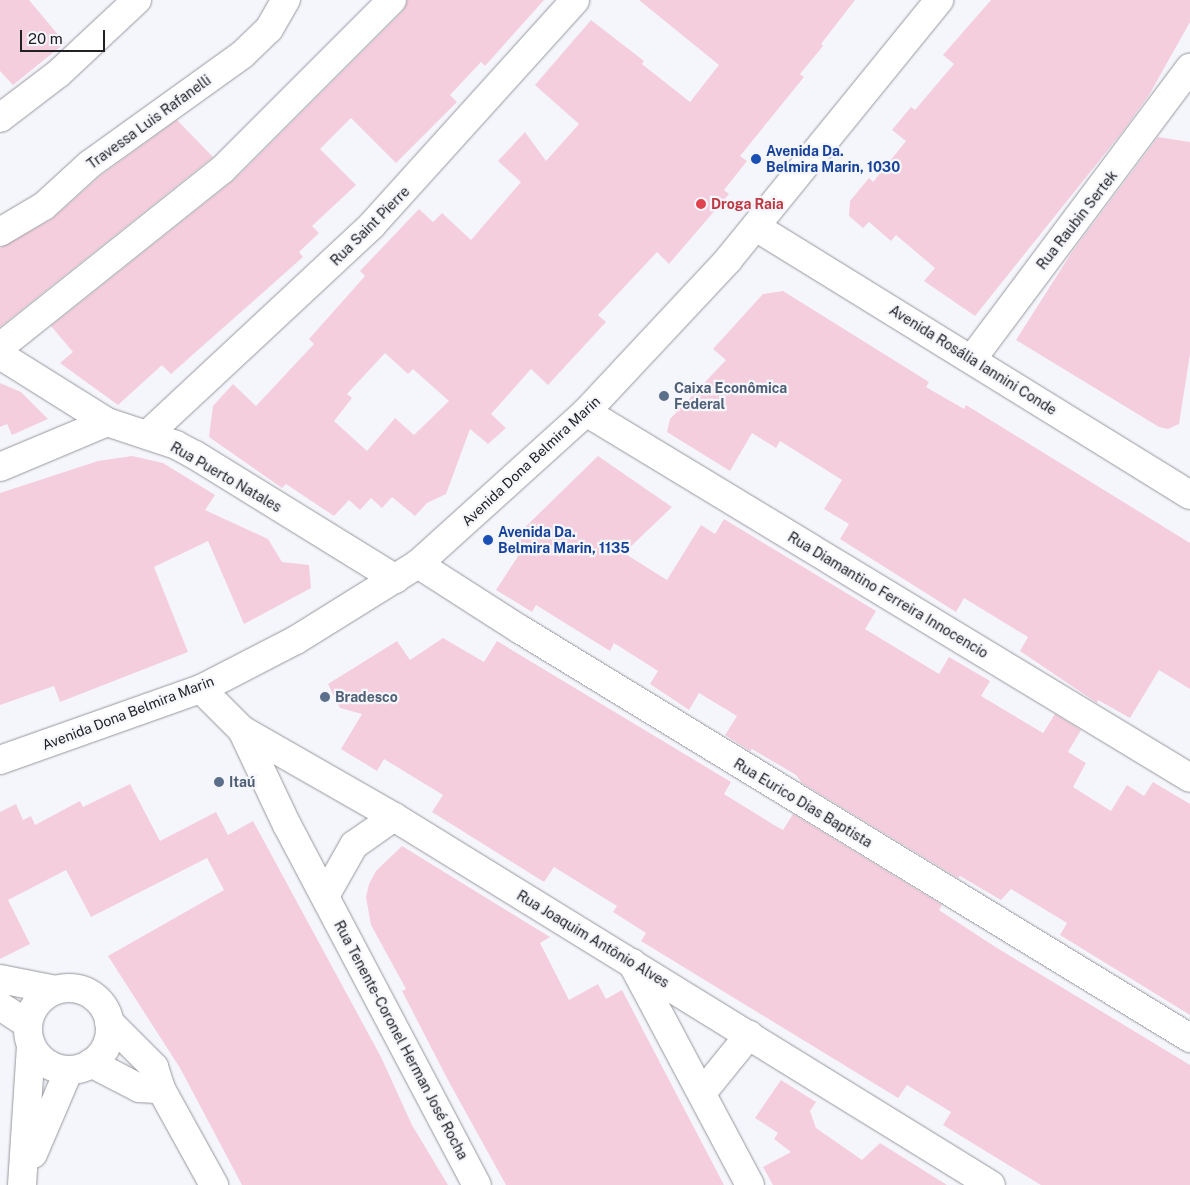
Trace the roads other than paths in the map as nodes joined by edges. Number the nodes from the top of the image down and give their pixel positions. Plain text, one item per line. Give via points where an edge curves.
1 (137, 0) edge
2 (286, 0) edge
3 (392, 0) edge
4 (575, 0) edge
5 (940, 0) edge
6 (1187, 77) edge
7 (0, 118) edge
8 (756, 226) junction
9 (0, 232) edge
10 (0, 347) edge
11 (0, 355) edge
12 (972, 359) junction
13 (586, 412) junction
14 (107, 422) junction
15 (147, 435) junction
16 (0, 467) edge
17 (1190, 494) edge
18 (407, 571) junction
19 (201, 689) junction
20 (242, 730) junction
21 (0, 760) edge
22 (1190, 778) edge
23 (394, 817) junction
24 (325, 896) junction
25 (632, 963) junction
26 (0, 979) edge
27 (56, 990) junction
28 (0, 1006) edge
29 (109, 1022) junction
30 (30, 1035) junction
31 (749, 1035) junction
32 (1190, 1038) edge
33 (80, 1067) junction
34 (160, 1090) junction
35 (702, 1092) junction
36 (23, 1181) edge
37 (214, 1185) edge
38 (477, 1185) edge
39 (750, 1185) edge
40 (991, 1185) edge

1 - 7 street via 59,73
2 - 9 street, Travessa Luis Rafanelli via 269,29 243,54 90,164 44,206
3 - 10 street via 223,169
4 - 15 street, Rua Saint Pierre via 372,225
5 - 8 street, Avenida Dona Belmira Marin
6 - 12 street, Rua Raubin Sertek
8 - 12 street, Avenida Rosália Iannini Conde
8 - 13 street, Avenida Dona Belmira Marin
11 - 14 street, Rua Puerto Natales
12 - 17 street, Avenida Rosália Iannini Conde
13 - 18 street, Avenida Dona Belmira Marin
13 - 22 street, Rua Diamantino Ferreira Innocencio
14 - 15 street, Rua Puerto Natales
14 - 16 street
15 - 18 street, Rua Puerto Natales via 195,455
18 - 19 street, Avenida Dona Belmira Marin via 296,640
18 - 32 street, Rua Eurico Dias Baptista via 521,630
19 - 20 street, Rua Joaquim Antônio Alves
19 - 21 street, Avenida Dona Belmira Marin
20 - 23 street, Rua Joaquim Antônio Alves
20 - 24 street, Rua Tenente-Coronel Herman José Rocha
23 - 24 street via 354,845
23 - 25 street, Rua Joaquim Antônio Alves
24 - 38 street, Rua Tenente-Coronel Herman José Rocha
25 - 31 street, Rua Joaquim Antônio Alves
25 - 35 street
26 - 27 street
27 - 29 street via 83,991 95,998
27 - 30 street via 42,997 33,1009
28 - 30 street
29 - 33 street via 106,1045
29 - 34 street via 154,1067
30 - 33 street via 47,1063
30 - 36 street
31 - 35 street
31 - 40 street, Rua Joaquim Antônio Alves
33 - 34 street via 139,1088
33 - 36 street
34 - 37 street
35 - 39 street

